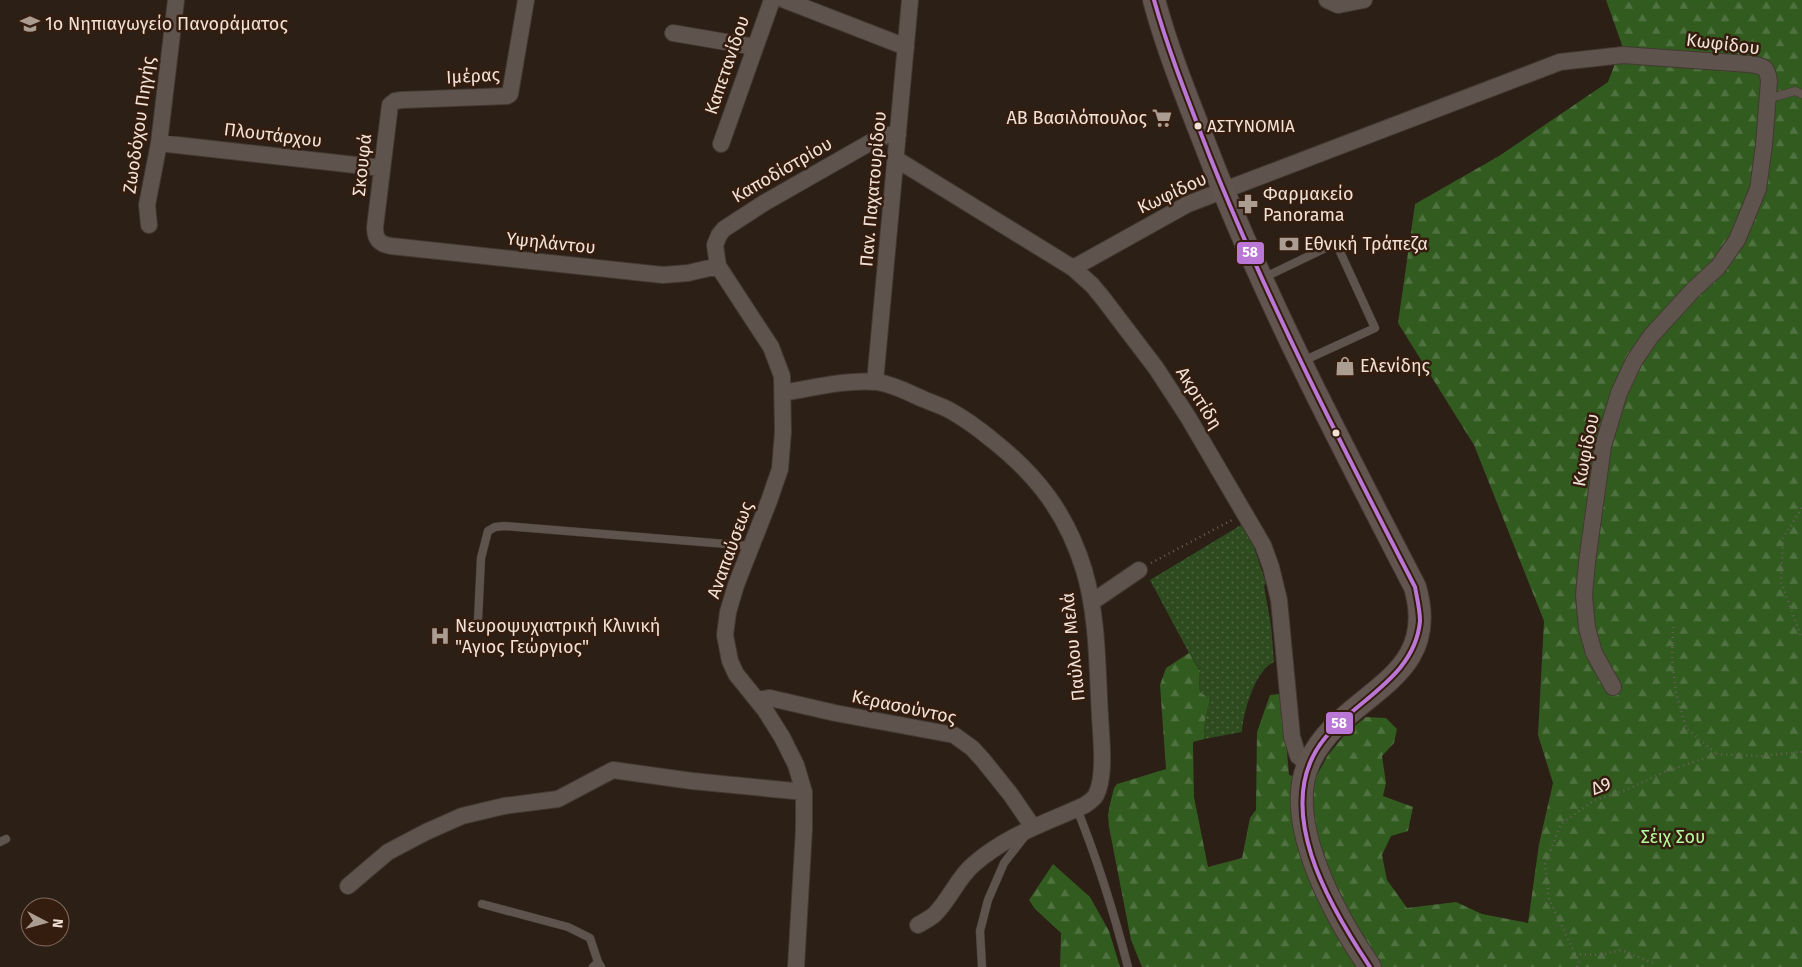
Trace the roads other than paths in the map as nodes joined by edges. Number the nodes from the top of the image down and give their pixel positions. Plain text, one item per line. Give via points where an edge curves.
1 (176, 0) edge
2 (526, 0) edge
3 (772, 0) edge
4 (785, 0) edge
5 (910, 0) edge
6 (1154, 0) edge
7 (1327, 0) edge
8 (1364, 0) edge
9 (672, 34) dead end
10 (755, 47) junction
11 (906, 47) junction
12 (1802, 94) edge
13 (1768, 99) junction
14 (402, 100) joint
15 (898, 135) junction
16 (159, 143) junction
17 (721, 144) dead end
18 (896, 159) junction
19 (382, 168) junction
20 (1223, 192) junction
21 (149, 225) dead end
22 (380, 242) joint
23 (718, 266) junction
24 (1073, 268) junction
25 (1261, 279) junction
26 (1300, 362) junction
27 (875, 382) junction
28 (783, 393) junction
29 (751, 546) junction
30 (1139, 570) road end
31 (1092, 602) junction
32 (478, 620) dead end
33 (1613, 687) dead end
34 (757, 700) junction
35 (1308, 764) junction
36 (804, 792) junction
37 (1077, 809) junction
38 (1033, 827) junction
39 (348, 886) dead end
40 (482, 904) dead end
41 (918, 925) dead end
42 (597, 965) edge
43 (796, 967) edge
44 (982, 967) edge
45 (1128, 967) edge
46 (1370, 967) edge

1 - 16 street, Ζωοδόχου Πηγής
2 - 14 street, Ιμέρας via 510,94
3 - 10 street, Καπετανίδου
4 - 11 street
5 - 11 street, Παν. Παχατουρίδου
6 - 20 main road via 1164,38
7 - 8 street via 1338,5
9 - 10 street
10 - 17 street, Καπετανίδου
11 - 15 street, Παν. Παχατουρίδου
12 - 13 lane via 1794,91
13 - 20 street, Κωφίδου via 1768,72 1762,66 1623,55 1560,62
13 - 33 street, Κωφίδου via 1758,189 1737,240 1718,266 1651,336 1634,361 1619,393 1603,446 1584,595 1587,628 1594,653
14 - 19 street, Σκουφά via 393,102 389,107
15 - 18 street, Παν. Παχατουρίδου
15 - 23 street, Καποδίστρίου via 887,135 871,142 728,226 716,240
16 - 19 street, Πλουτάρχου
16 - 21 street, Ζωοδόχου Πηγής via 147,205
18 - 24 street, Ακριτίδη
18 - 27 street, Παν. Παχατουρίδου
19 - 22 street, Σκουφά via 375,231
20 - 24 street, Κωφίδου via 1188,204
20 - 25 main road
22 - 23 street, Υψηλάντου via 400,247 663,275 698,272
23 - 28 street, Αναπαύσεως via 774,353 782,376
24 - 35 street, Ακριτίδη via 1102,297 1156,368 1263,545 1275,581 1281,620 1292,737 1298,756
25 - 26 main road
25 - 26 lane via 1336,243 1375,328
26 - 35 main road via 1415,586 1421,617 1416,643 1402,667 1337,723
27 - 28 street, Παύλου Μελά via 834,384
27 - 31 street, Παύλου Μελά via 906,391 952,411 1016,460 1037,482 1064,520 1084,570
28 - 29 street, Αναπαύσεως via 780,469
29 - 32 lane via 495,527 488,531 481,558
29 - 34 street, Αναπαύσεως via 732,598 725,635 736,674
30 - 31 street
31 - 37 street, Παύλου Μελά via 1101,774 1095,797
34 - 36 street, Αναπαύσεως via 789,750
34 - 38 street, Κερασούντος via 770,698 954,735 983,760
35 - 46 main road via 1302,803 1308,842 1338,914
36 - 39 street via 613,770 558,799 504,806 462,816 388,852
36 - 43 street, Αναπαύσεως
37 - 38 street, Παύλου Μελά
37 - 45 lane via 1095,853
38 - 41 street, Παύλου Μελά via 1008,839 975,862 935,914
38 - 44 lane via 1004,863 988,900 980,931
40 - 42 lane via 568,927 590,938

